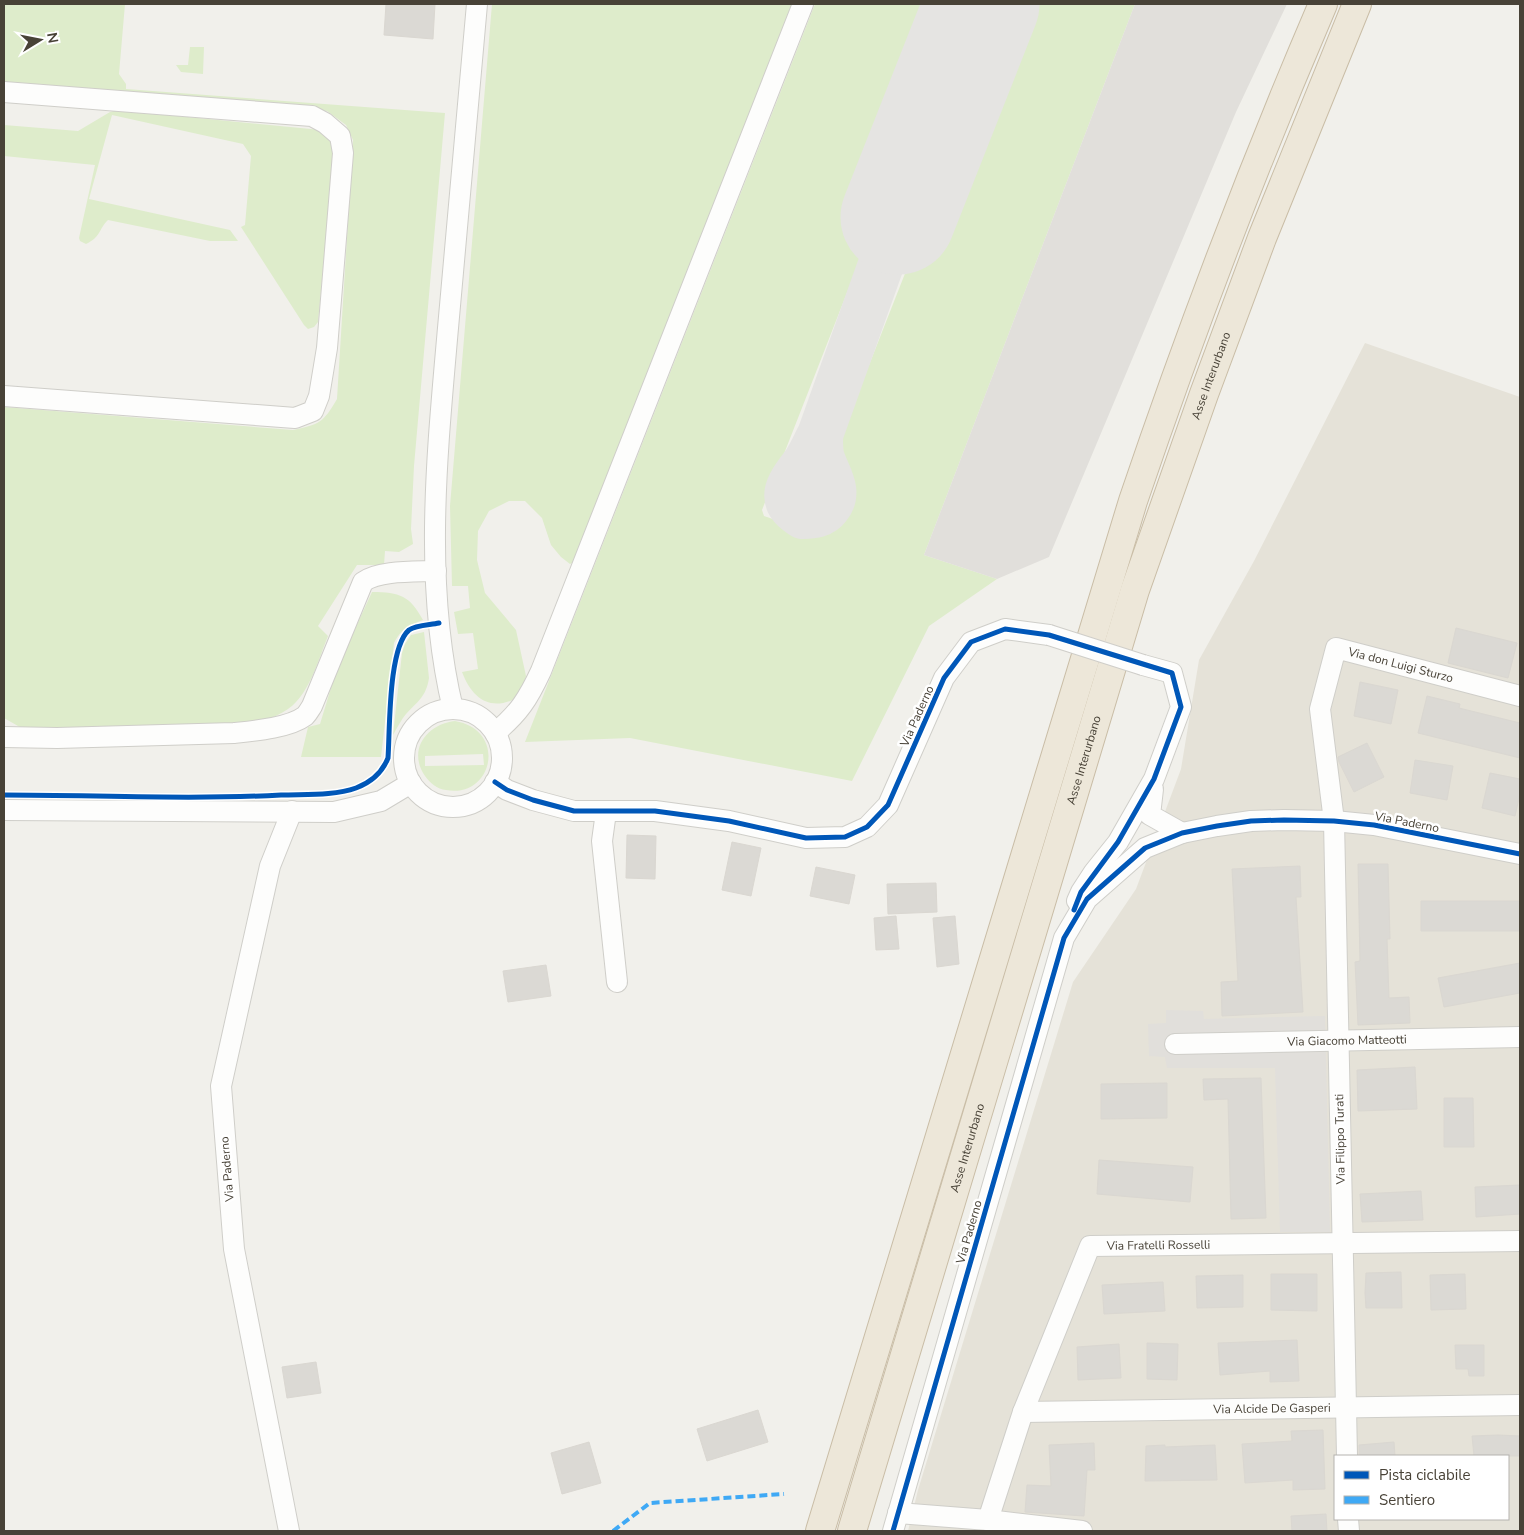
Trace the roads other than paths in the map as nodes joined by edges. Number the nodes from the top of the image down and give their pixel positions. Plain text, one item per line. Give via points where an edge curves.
1 (477, 4) edge
2 (803, 4) edge
3 (1323, 4) edge
4 (1357, 4) edge
5 (4, 92) edge
6 (4, 396) edge
7 (436, 570) junction
8 (1520, 696) edge
9 (453, 709) junction
10 (495, 732) junction
11 (4, 737) edge
12 (1154, 779) junction
13 (495, 782) junction
14 (411, 783) junction
15 (4, 810) edge
16 (292, 811) junction
17 (606, 812) junction
18 (1150, 815) junction
19 (1334, 821) junction
20 (1182, 833) junction
21 (1118, 842) junction
22 (1145, 848) junction
23 (1520, 854) edge
24 (1123, 867) junction
25 (1064, 938) junction
26 (617, 982) dead end
27 (1520, 1037) edge
28 (1338, 1041) junction
29 (1174, 1044) dead end
30 (1520, 1241) edge
31 (1342, 1244) junction
32 (1520, 1405) edge
33 (1346, 1408) junction
34 (1022, 1412) junction
35 (1347, 1455) edge
36 (988, 1520) junction
37 (895, 1522) edge
38 (289, 1531) edge
39 (820, 1531) edge
40 (852, 1531) edge
41 (1082, 1531) edge

1 - 7 street via 437,469
2 - 10 street via 541,671 528,698
3 - 39 highway via 1242,201 1133,500
4 - 40 highway, Asse Interurbano via 1262,238 1135,590
5 - 6 street via 312,116 340,136 343,153 326,348 319,396 313,411 296,418
7 - 9 street via 438,624
7 - 11 street via 394,573 363,582 312,706 304,716 291,723 234,733
8 - 19 street, Via don Luigi Sturzo via 1336,648 1320,709
9 - 10 street via 464,709 479,716
9 - 14 street via 435,711 423,718 407,738 403,759
10 - 13 street via 502,756
12 - 17 street, Via Paderno, bridge via 1181,707 1172,673 1049,635 1005,628 971,642 944,678 888,805 867,827 845,838 806,838 729,821 656,811
12 - 18 street, Via Paderno
12 - 21 street, Via Paderno
13 - 14 street via 482,797 468,805 453,807 438,805 424,798
13 - 17 street, Via Paderno via 533,800 566,809
14 - 16 street via 381,801 355,808 334,812
15 - 16 street
16 - 38 street, Via Paderno via 270,866 220,1086 234,1249
17 - 26 street via 602,841
18 - 20 street
18 - 22 street, Via Paderno
19 - 20 street, Via Paderno via 1251,821
19 - 23 street, Via Paderno via 1374,825
19 - 28 street, Via Filippo Turati
20 - 22 street, Via Paderno
21 - 24 street
21 - 25 street, Via Paderno via 1081,892
22 - 24 street, Via Paderno
24 - 25 street, Via Paderno via 1087,899
25 - 37 street, Via Paderno
27 - 28 street, Via Giacomo Matteotti
28 - 29 street, Via Giacomo Matteotti
28 - 31 street, Via Filippo Turati
30 - 31 street, Via Fratelli Rosselli
31 - 33 street, Via Filippo Turati
31 - 34 street, Via Fratelli Rosselli via 1090,1246
32 - 33 street, Via Alcide De Gasperi
33 - 34 street, Via Alcide De Gasperi
33 - 35 street, Via Filippo Turati
34 - 36 street, Via Fratelli Rosselli
36 - 37 street
36 - 41 street

